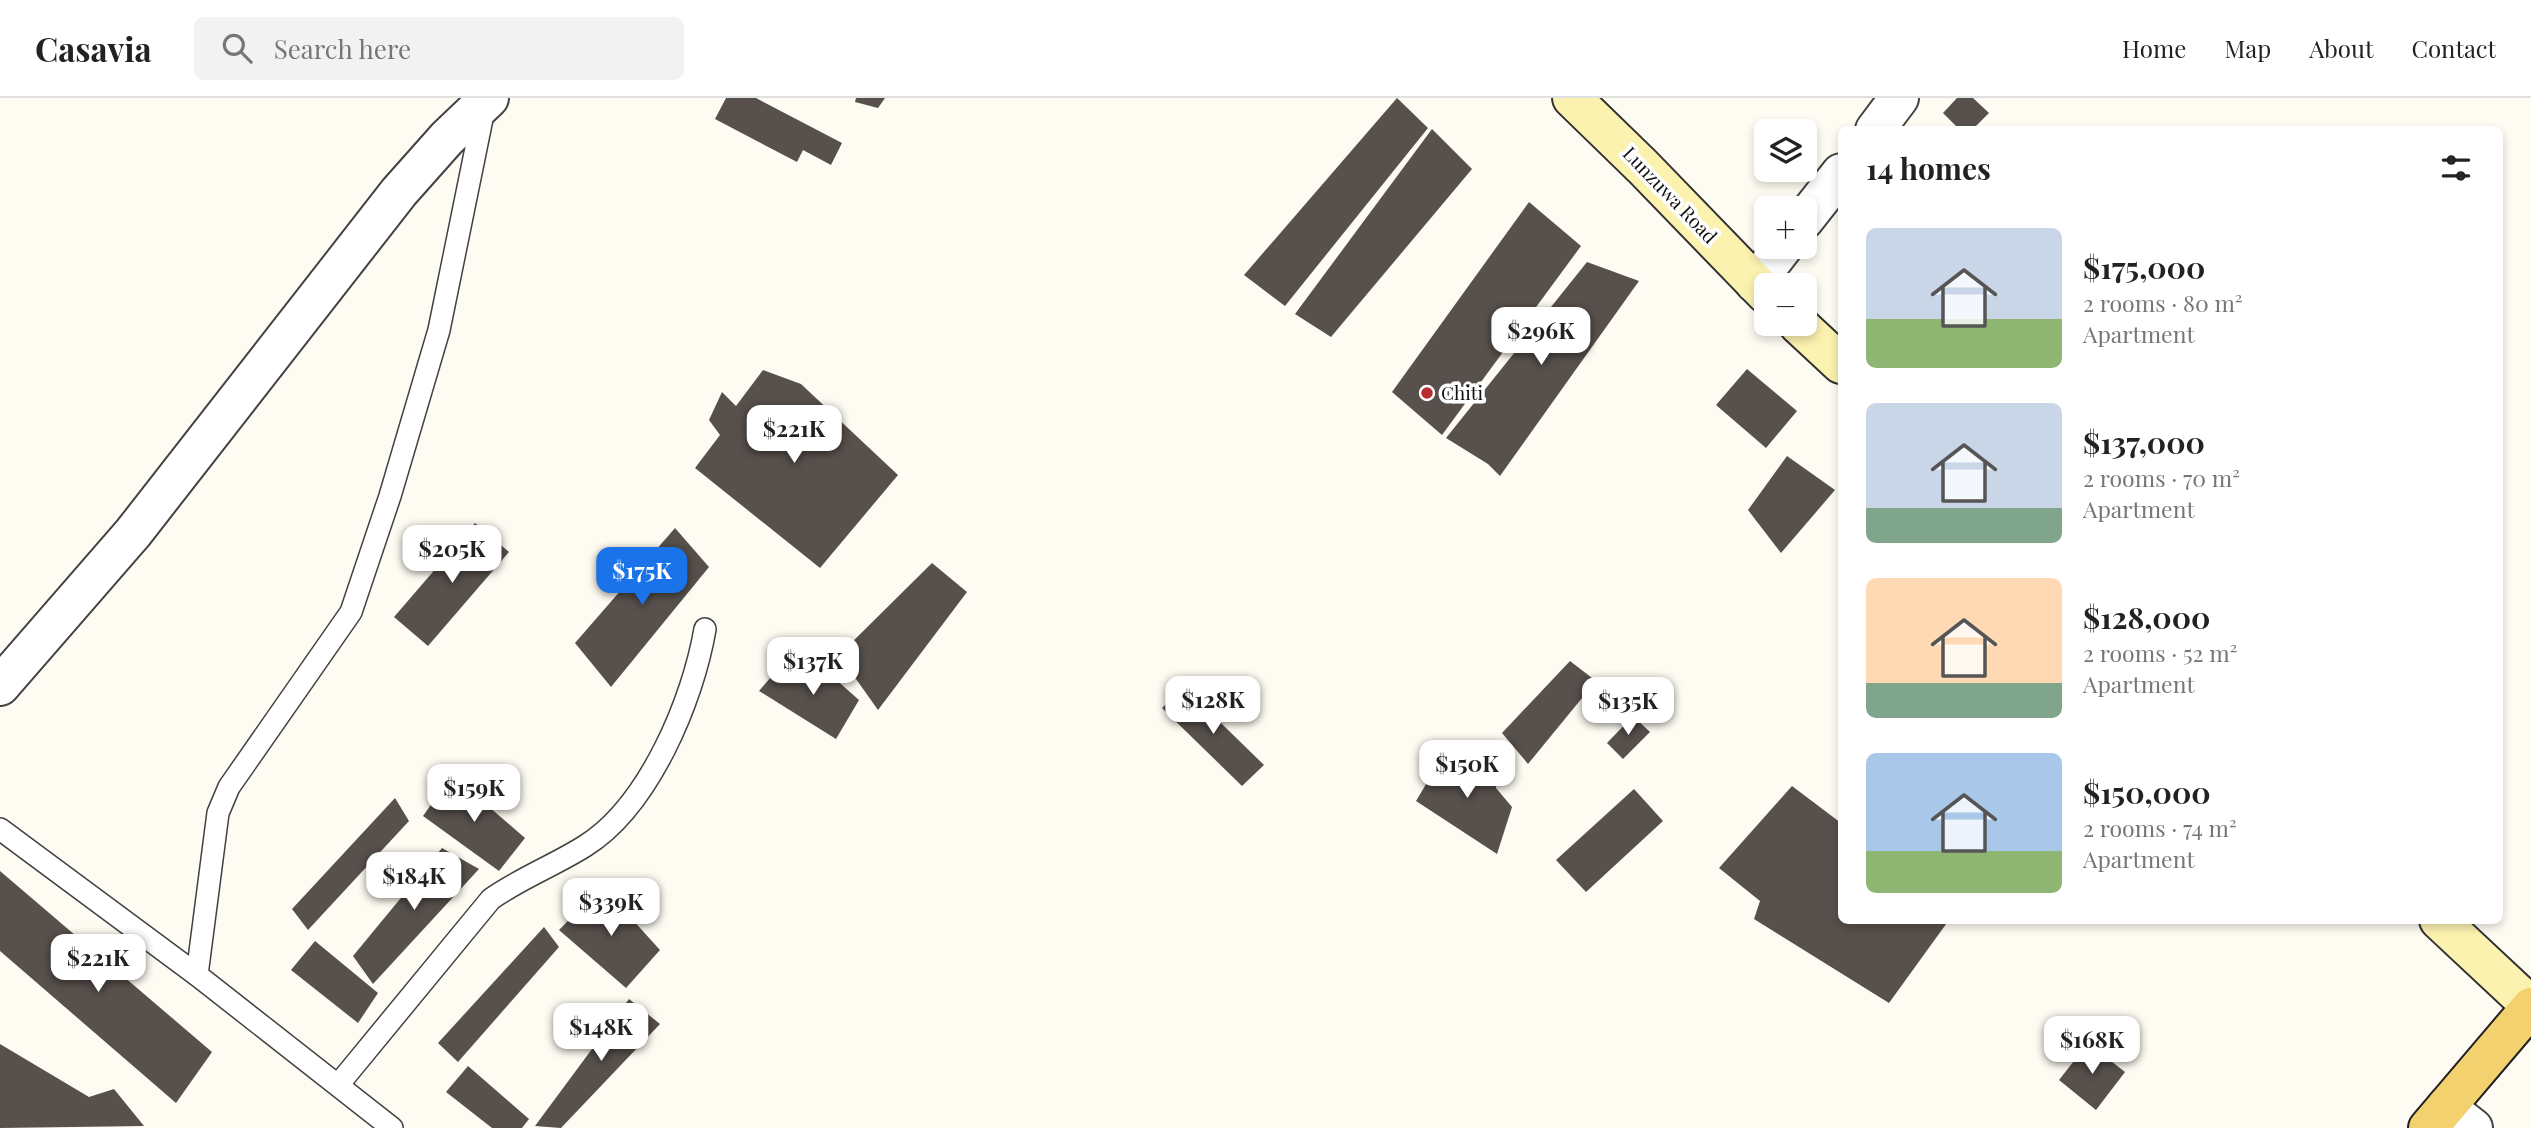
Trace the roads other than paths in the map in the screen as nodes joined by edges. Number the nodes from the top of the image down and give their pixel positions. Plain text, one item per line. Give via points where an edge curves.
1 (1573, 98) edge
2 (1899, 98) edge
3 (487, 100) edge
4 (1878, 126) edge
5 (1838, 177) edge
6 (1817, 203) edge
7 (1754, 282) edge
8 (1811, 336) edge
9 (1838, 361) edge
10 (705, 629) dead end
11 (0, 686) edge
12 (0, 829) edge
13 (2443, 924) edge
14 (198, 975) junction
15 (2531, 1006) edge
16 (338, 1085) junction
17 (2449, 1121) edge
18 (392, 1128) edge

1 - 7 street, Lunzuwa Road
2 - 4 street
3 - 11 street via 398,192 133,533
3 - 14 lane via 439,330 390,496 351,612 223,800
5 - 6 street
8 - 9 street
10 - 16 lane via 699,664 674,734 639,790 587,845 491,899
12 - 14 lane
13 - 15 street
14 - 16 lane
15 - 17 main road
16 - 18 lane

